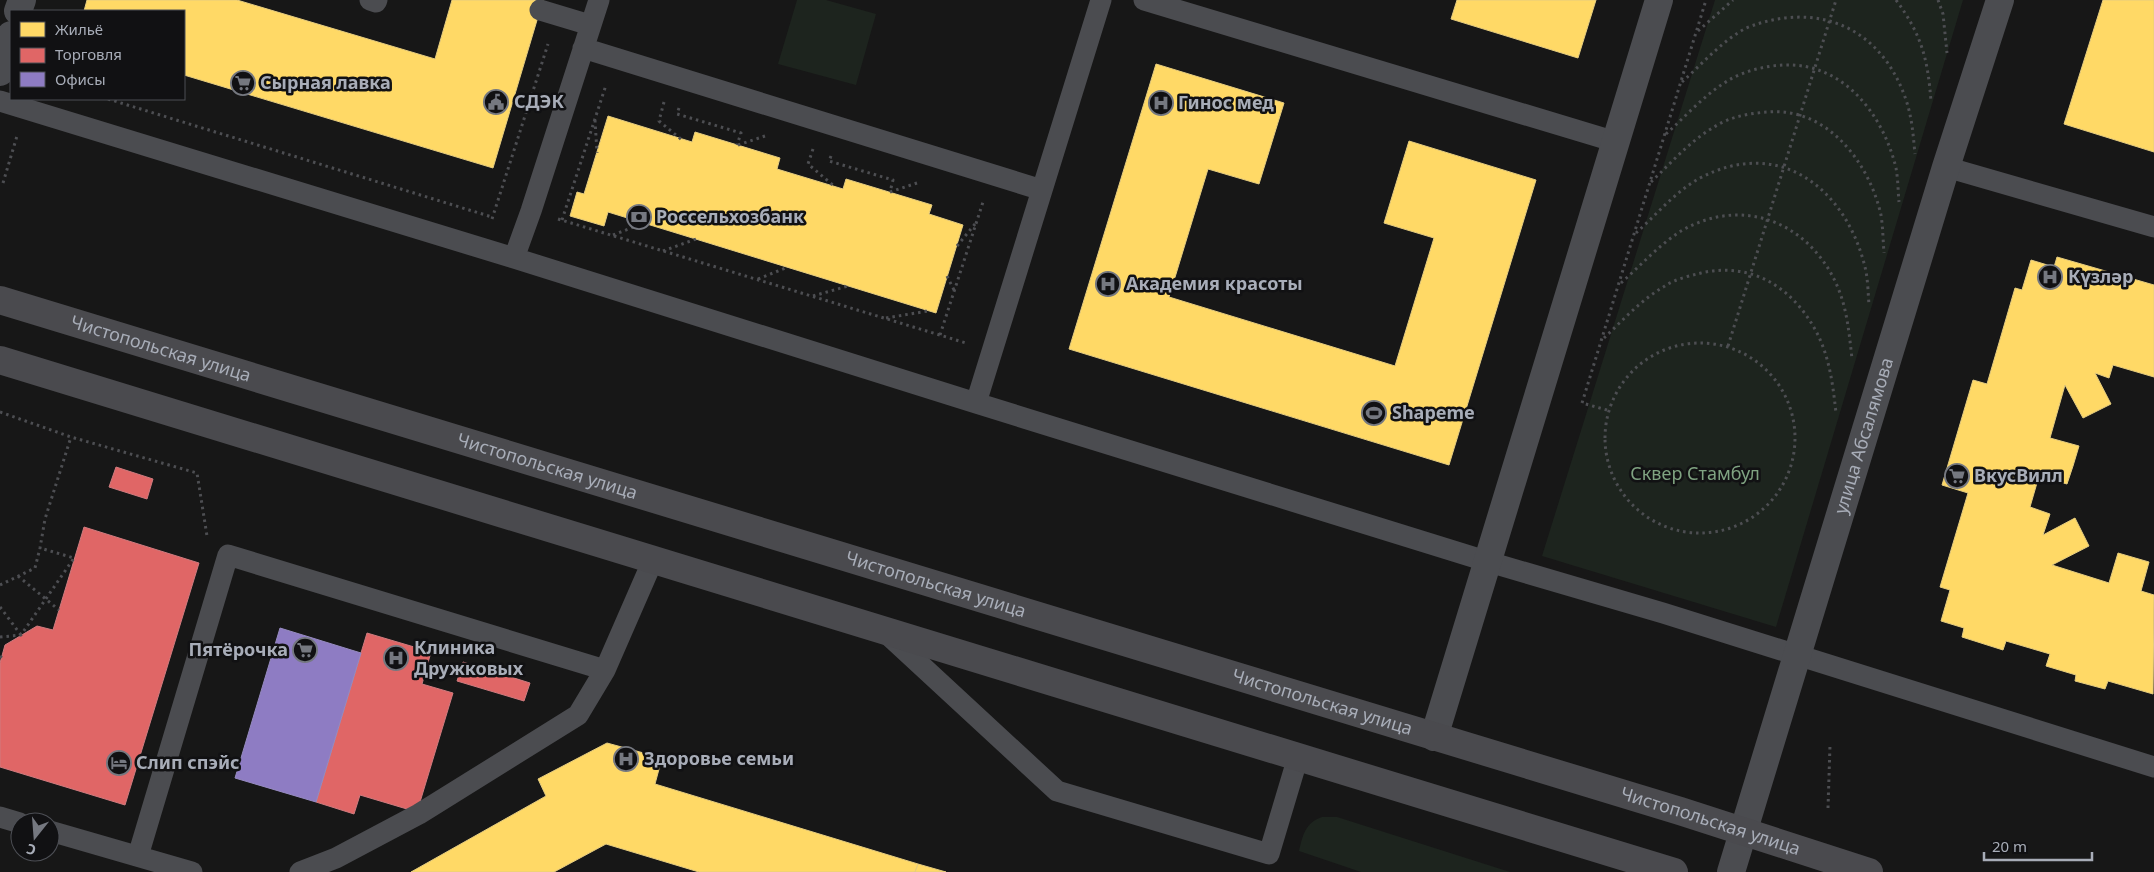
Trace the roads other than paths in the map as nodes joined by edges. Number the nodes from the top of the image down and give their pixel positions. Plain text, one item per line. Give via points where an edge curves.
1 (370, 0) edge
2 (377, 0) edge
3 (599, 0) edge
4 (1101, 0) edge
5 (1144, 0) edge
6 (1659, 0) edge
7 (2000, 0) edge
8 (548, 13) road end
9 (590, 25) junction
10 (10, 37) edge
11 (583, 48) junction
12 (0, 72) edge
13 (0, 101) edge
14 (1616, 142) junction
15 (1946, 167) junction
16 (1042, 190) junction
17 (2154, 227) edge
18 (514, 258) junction
19 (0, 300) edge
20 (0, 360) edge
21 (976, 403) junction
22 (653, 560) junction
23 (1489, 562) junction
24 (883, 630) junction
25 (1796, 655) junction
26 (605, 670) junction
27 (1434, 738) junction
28 (1298, 757) junction
29 (2154, 767) edge
30 (1743, 831) junction
31 (60, 834) edge
32 (138, 856) junction
33 (339, 865) edge
34 (192, 872) edge
35 (300, 872) edge
36 (1674, 872) edge
37 (1730, 872) edge
38 (1869, 872) edge

1 - 2 lane
3 - 9 lane
4 - 16 lane
5 - 14 lane
6 - 14 street
7 - 15 street, улица Абсалямова
8 - 9 lane
9 - 11 lane
10 - 12 street
11 - 16 lane
11 - 18 lane
13 - 18 lane
14 - 23 street
15 - 17 lane
15 - 25 street, улица Абсалямова
16 - 21 lane
18 - 21 lane
19 - 27 main road, Чистопольская улица
20 - 22 main road
21 - 23 lane
22 - 24 main road
22 - 26 lane
23 - 25 lane
23 - 27 street
24 - 28 main road
24 - 28 lane via 1057,791 1269,854
25 - 29 lane
25 - 30 street, улица Абсалямова
26 - 32 lane via 228,555
26 - 33 lane via 578,715
27 - 30 main road, Чистопольская улица
28 - 36 main road
30 - 37 street, улица Абсалямова
30 - 38 main road, Чистопольская улица
31 - 32 lane
32 - 34 lane
33 - 35 lane

